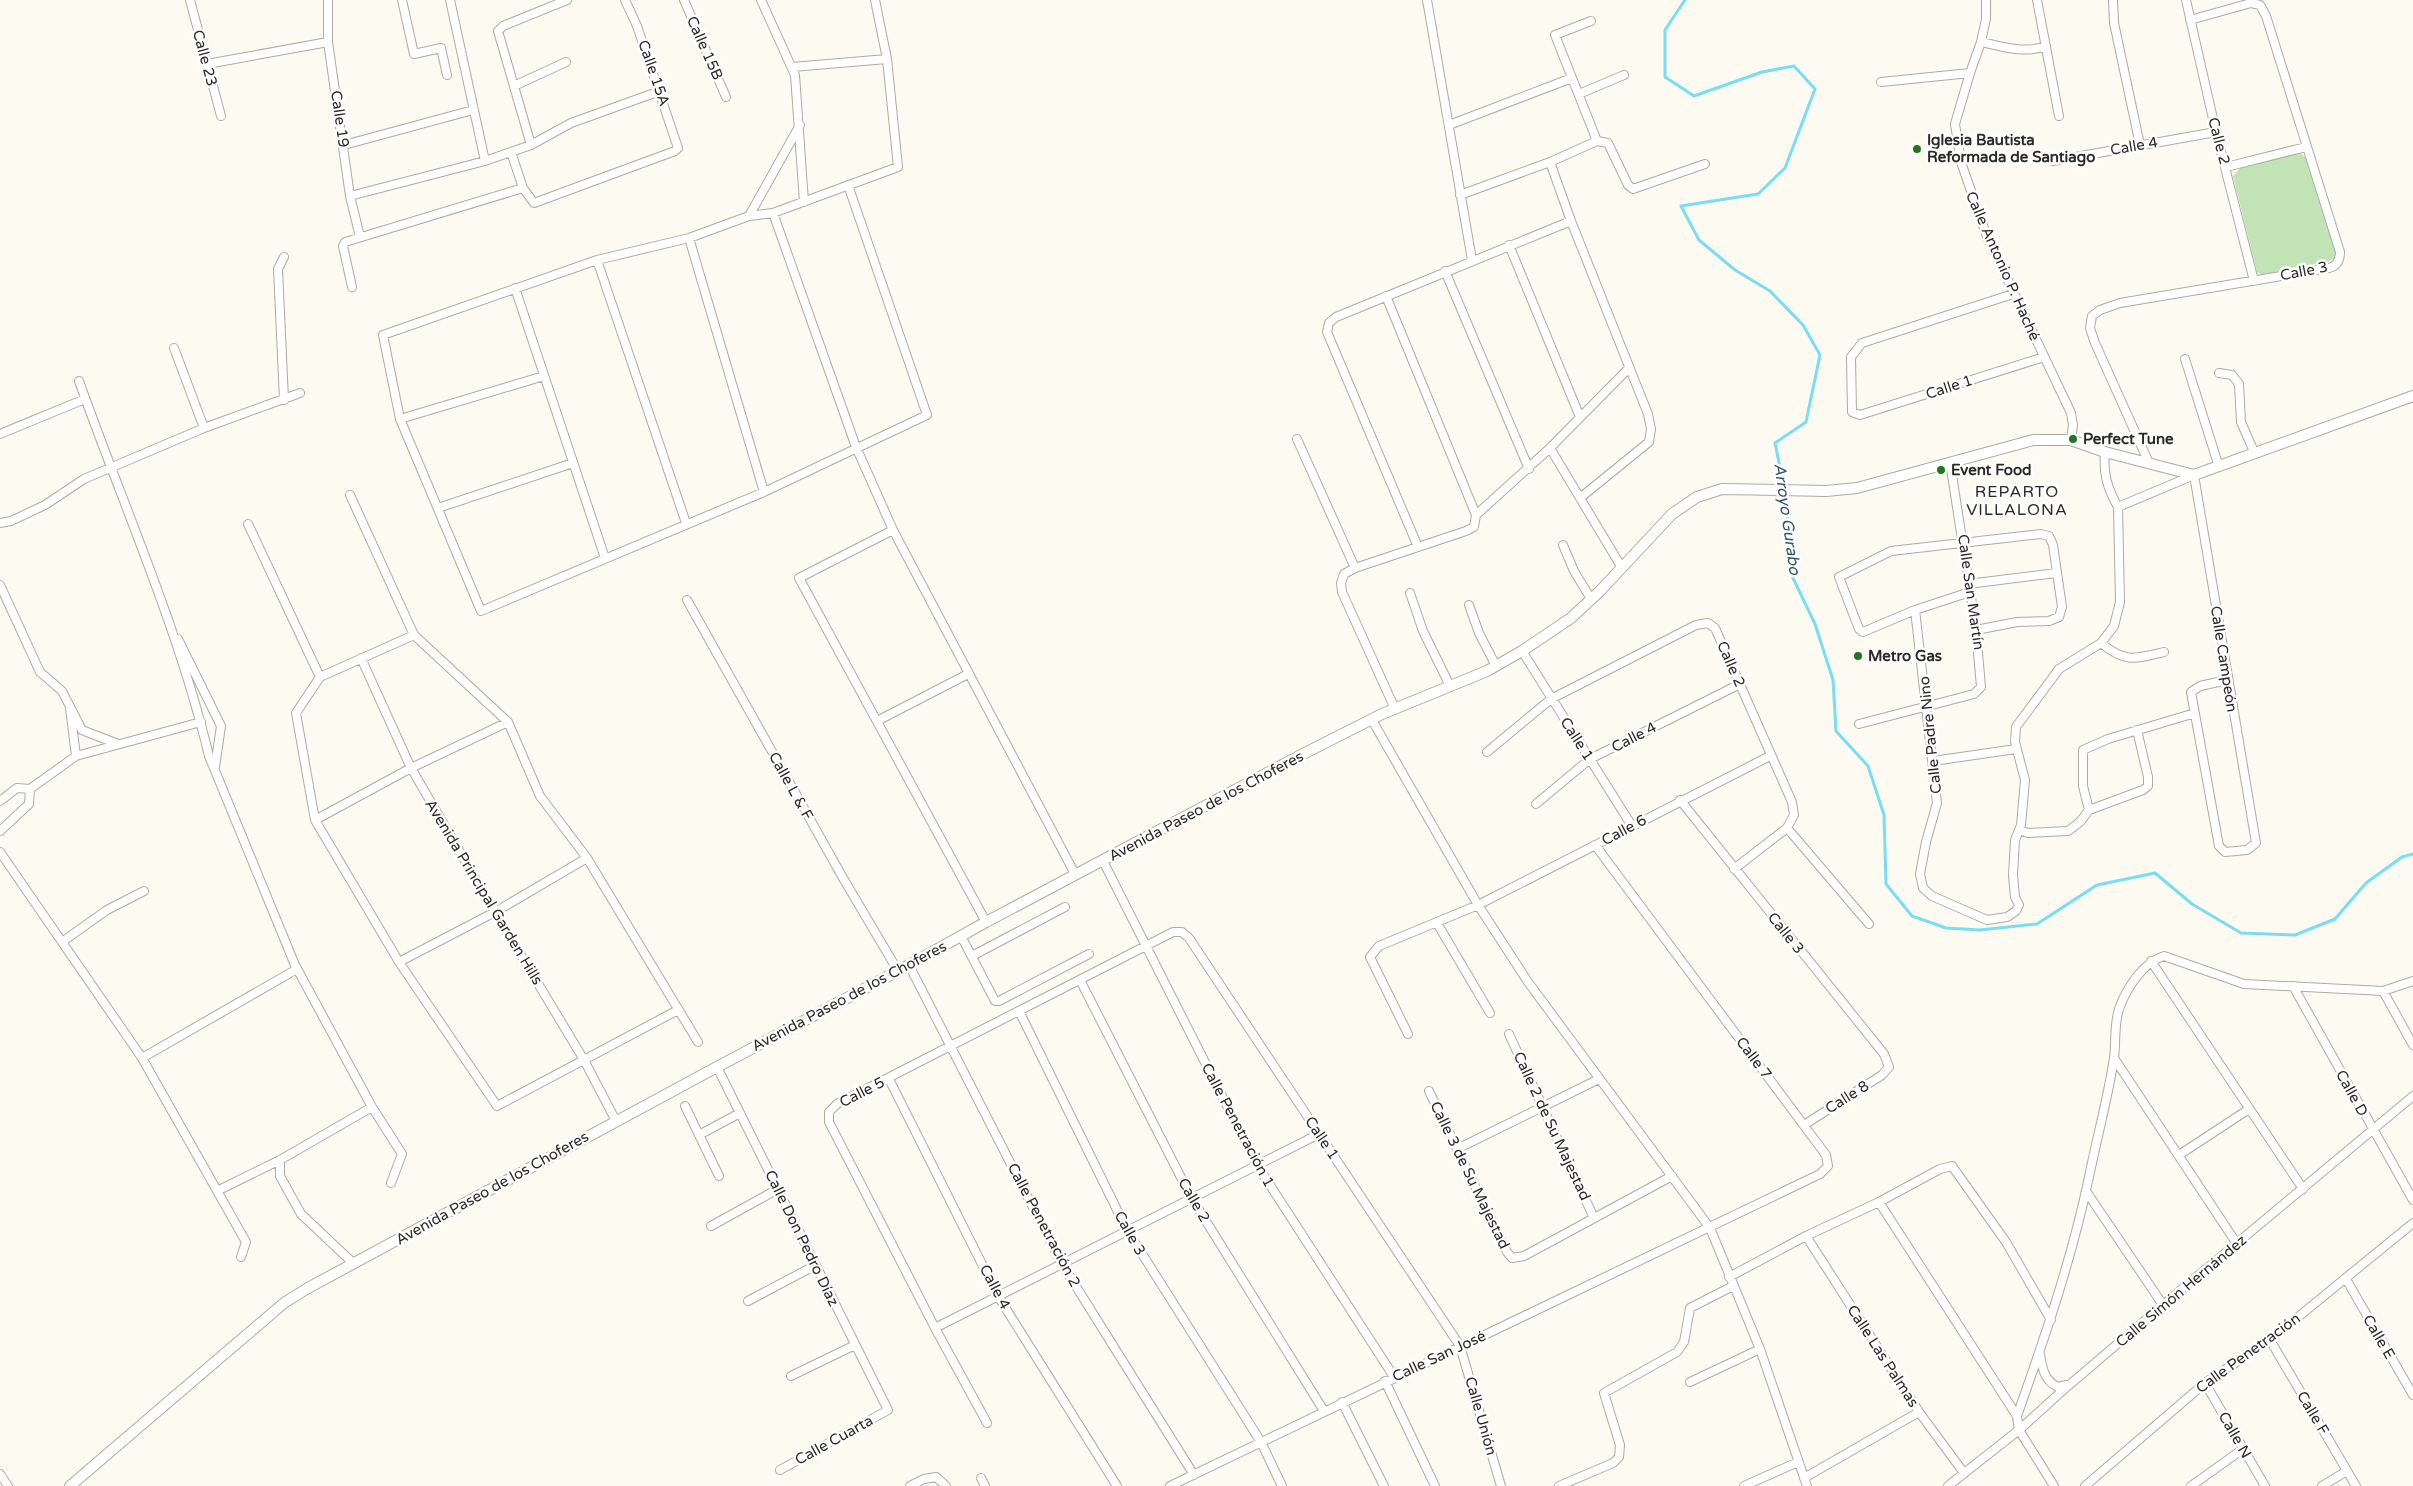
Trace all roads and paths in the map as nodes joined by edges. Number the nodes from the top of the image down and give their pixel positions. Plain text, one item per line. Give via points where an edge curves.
1 (190, 0) edge
2 (328, 0) edge
3 (402, 0) edge
4 (450, 0) edge
5 (567, 0) edge
6 (625, 0) edge
7 (684, 0) edge
8 (761, 0) edge
9 (875, 0) edge
10 (1426, 0) edge
11 (1986, 0) edge
12 (2037, 0) edge
13 (2113, 0) edge
14 (2186, 0) edge
15 (2190, 20) junction
16 (1590, 21) dead end
17 (328, 42) junction
18 (1981, 42) junction
19 (2046, 46) junction
20 (887, 59) junction
21 (566, 62) dead end
22 (207, 64) junction
23 (792, 67) junction
24 (1970, 73) junction
25 (447, 75) dead end
26 (1624, 75) dead end
27 (1572, 78) junction
28 (1881, 82) dead end
29 (514, 86) junction
30 (660, 91) junction
31 (1579, 94) junction
32 (726, 97) dead end
33 (473, 110) junction
34 (220, 116) dead end
35 (2059, 116) dead end
36 (800, 125) junction
37 (1449, 125) junction
38 (2216, 132) junction
39 (1597, 141) junction
40 (344, 145) junction
41 (531, 145) junction
42 (2140, 145) junction
43 (2306, 147) junction
44 (511, 152) junction
45 (485, 161) junction
46 (2053, 161) dead end
47 (1550, 162) junction
48 (1706, 164) dead end
49 (2226, 167) junction
50 (848, 185) junction
51 (523, 188) junction
52 (1460, 195) junction
53 (350, 196) junction
54 (804, 202) junction
55 (772, 213) junction
56 (749, 216) junction
57 (1571, 221) junction
58 (360, 237) junction
59 (689, 238) junction
60 (1509, 245) junction
61 (284, 257) dead end
62 (597, 260) junction
63 (1472, 260) junction
64 (1445, 271) junction
65 (2254, 281) junction
66 (352, 287) dead end
67 (515, 288) junction
68 (2013, 294) junction
69 (1386, 296) junction
70 (174, 348) dead end
71 (2044, 357) junction
72 (2185, 358) dead end
73 (1629, 368) junction
74 (2219, 373) dead end
75 (544, 376) junction
76 (79, 381) dead end
77 (300, 393) dead end
78 (2413, 396) edge
79 (85, 399) junction
80 (284, 400) junction
81 (1580, 417) junction
82 (400, 418) junction
83 (204, 428) junction
84 (0, 434) edge
85 (1297, 439) dead end
86 (2071, 440) junction
87 (856, 447) junction
88 (1550, 448) junction
89 (2105, 452) junction
90 (2256, 454) junction
91 (1950, 462) junction
92 (573, 463) junction
93 (2149, 463) junction
94 (2219, 467) junction
95 (110, 468) junction
96 (1529, 468) junction
97 (2194, 475) junction
98 (764, 492) junction
99 (350, 495) dead end
100 (1580, 498) junction
101 (2118, 506) junction
102 (438, 508) junction
103 (1476, 515) junction
104 (0, 523) edge
105 (686, 523) junction
106 (248, 524) dead end
107 (893, 530) junction
108 (1964, 543) junction
109 (1563, 545) dead end
110 (1418, 547) junction
111 (605, 558) junction
112 (1355, 568) junction
113 (1622, 568) junction
114 (2056, 573) junction
115 (0, 585) edge
116 (1969, 588) junction
117 (1410, 593) dead end
118 (1591, 599) junction
119 (687, 600) dead end
120 (1469, 606) dead end
121 (1915, 610) junction
122 (166, 615) junction
123 (1976, 630) junction
124 (414, 635) junction
125 (2101, 643) junction
126 (1522, 651) junction
127 (2164, 652) dead end
128 (362, 658) junction
129 (1496, 666) junction
130 (968, 674) junction
131 (320, 677) junction
132 (2227, 680) junction
133 (1740, 684) junction
134 (1450, 686) junction
135 (1552, 699) junction
136 (69, 700) junction
137 (1928, 706) junction
138 (1395, 709) junction
139 (2195, 713) junction
140 (1372, 720) junction
141 (877, 721) junction
142 (201, 722) junction
143 (508, 722) junction
144 (1859, 724) dead end
145 (2137, 730) junction
146 (118, 744) junction
147 (2016, 749) junction
148 (1487, 752) dead end
149 (76, 756) junction
150 (1770, 756) junction
151 (1590, 759) junction
152 (1933, 761) junction
153 (214, 768) junction
154 (411, 768) junction
155 (30, 789) junction
156 (1680, 800) junction
157 (0, 801) edge
158 (1536, 804) dead end
159 (2090, 810) junction
160 (315, 820) junction
161 (1632, 826) junction
162 (1787, 828) junction
163 (2019, 830) junction
164 (0, 831) edge
165 (1595, 845) junction
166 (0, 852) edge
167 (587, 858) junction
168 (1103, 861) junction
169 (1734, 870) junction
170 (1076, 874) junction
171 (144, 891) dead end
172 (1478, 906) junction
173 (1065, 907) dead end
174 (494, 912) junction
175 (986, 922) junction
176 (1437, 923) junction
177 (1869, 924) dead end
178 (1182, 932) joint
179 (961, 936) junction
180 (62, 942) junction
181 (1146, 947) junction
182 (1089, 954) dead end
183 (972, 956) junction
184 (2152, 961) junction
185 (399, 962) junction
186 (909, 966) junction
187 (298, 969) junction
188 (898, 971) junction
189 (1080, 980) junction
190 (2413, 981) edge
191 (2293, 986) junction
192 (2383, 991) junction
193 (678, 1010) junction
194 (1019, 1012) junction
195 (1490, 1013) dead end
196 (1408, 1034) dead end
197 (1509, 1034) dead end
198 (698, 1042) dead end
199 (2413, 1045) edge
200 (952, 1046) junction
201 (142, 1058) junction
202 (2114, 1058) junction
203 (584, 1060) junction
204 (717, 1067) junction
205 (1890, 1067) joint
206 (888, 1079) junction
207 (1599, 1080) junction
208 (1429, 1091) dead end
209 (2413, 1096) edge
210 (685, 1106) dead end
211 (1543, 1107) junction
212 (372, 1108) junction
213 (2248, 1108) junction
214 (740, 1113) junction
215 (616, 1121) junction
216 (1804, 1125) junction
217 (2373, 1131) junction
218 (1320, 1134) junction
219 (699, 1135) junction
220 (1457, 1149) junction
221 (2179, 1155) junction
222 (280, 1160) junction
223 (1257, 1165) junction
224 (719, 1176) dead end
225 (1672, 1176) junction
226 (391, 1182) dead end
227 (778, 1189) junction
228 (2303, 1189) junction
229 (217, 1191) junction
230 (2086, 1191) junction
231 (1191, 1198) junction
232 (2413, 1200) edge
233 (1879, 1202) junction
234 (1594, 1218) junction
235 (2413, 1223) edge
236 (711, 1226) dead end
237 (1710, 1228) junction
238 (1126, 1230) junction
239 (1806, 1236) junction
240 (2237, 1244) junction
241 (241, 1256) dead end
242 (353, 1263) junction
243 (1062, 1264) junction
244 (816, 1265) junction
245 (1729, 1277) junction
246 (2346, 1279) junction
247 (1733, 1286) junction
248 (998, 1296) junction
249 (748, 1301) dead end
250 (2163, 1305) junction
251 (2051, 1320) junction
252 (934, 1328) junction
253 (2270, 1340) junction
254 (855, 1345) junction
255 (1460, 1346) junction
256 (1760, 1349) junction
257 (2039, 1353) junction
258 (791, 1376) dead end
259 (1394, 1377) junction
260 (1385, 1381) junction
261 (1690, 1382) dead end
262 (2205, 1383) junction
263 (2069, 1385) junction
264 (2413, 1395) edge
265 (1342, 1402) junction
266 (888, 1410) joint
267 (1324, 1411) junction
268 (1919, 1412) junction
269 (2016, 1416) junction
270 (987, 1423) dead end
271 (2019, 1430) junction
272 (1261, 1442) junction
273 (2243, 1449) junction
274 (1798, 1462) junction
275 (780, 1470) dead end
276 (2347, 1471) junction
277 (1964, 1472) junction
278 (0, 1474) edge
279 (1194, 1475) junction
280 (981, 1478) dead end
281 (1804, 1478) junction
282 (8, 1486) edge
283 (70, 1486) edge
284 (910, 1486) edge
285 (946, 1486) edge
286 (985, 1486) edge
287 (1117, 1486) edge
288 (1170, 1486) edge
289 (1282, 1486) edge
290 (1384, 1486) edge
291 (1435, 1486) edge
292 (1501, 1486) edge
293 (1559, 1486) edge
294 (1744, 1486) edge
295 (1808, 1486) edge
296 (1948, 1486) edge
297 (2054, 1486) edge
298 (2085, 1486) edge
299 (2191, 1486) edge
300 (2265, 1486) edge
301 (2322, 1486) edge
302 (2356, 1486) edge

1 - 22 street, Calle 23
2 - 17 street, Calle 19
3 - 25 street via 414,54 441,48
4 - 33 street
5 - 29 street via 498,30
6 - 30 street, Calle 15A
7 - 32 street, Calle 15B
8 - 23 street
9 - 20 street
10 - 37 street
11 - 18 street, Calle Antonio P. Haché
12 - 19 street
13 - 42 street via 2114,23
14 - 15 street, Calle 2
15 - 38 street, Calle 2
15 - 43 street, Calle 3 via 2251,3 2260,5
16 - 27 street via 1555,35
17 - 22 street
17 - 40 street, Calle 19
18 - 19 street via 2014,50 2034,51
18 - 24 street, Calle Antonio P. Haché
19 - 35 street
20 - 23 street
20 - 50 street via 898,167
21 - 29 street
22 - 34 street, Calle 23
23 - 36 street
24 - 28 street
24 - 68 street, Calle Antonio P. Haché via 1956,124 1959,154 1986,234
26 - 31 street
27 - 31 street
27 - 37 street
29 - 41 street
30 - 41 street via 571,123
30 - 51 street, Calle 15A via 678,148 675,151 539,203 530,200
31 - 39 street
33 - 40 street
33 - 45 street
36 - 54 street
36 - 56 street
37 - 52 street
38 - 42 street, Calle 4
38 - 49 street, Calle 2
39 - 47 street
39 - 48 street via 1608,143 1628,186 1633,189
40 - 53 street, Calle 19
41 - 44 street
42 - 46 street, Calle 4
43 - 49 street
43 - 65 street, Calle 3 via 2340,258 2333,267
44 - 45 street
44 - 51 street
45 - 53 street
47 - 52 street
47 - 57 street
49 - 65 street, Calle 2
50 - 54 street
50 - 87 street via 927,415
51 - 58 street
52 - 63 street
53 - 58 street, Calle 19
54 - 55 street
55 - 56 street
55 - 87 street
56 - 59 street
57 - 60 street
57 - 73 street
58 - 66 street via 342,246
59 - 62 street
59 - 98 street
60 - 63 street
60 - 81 street
61 - 80 street via 278,269
62 - 67 street
62 - 105 street
63 - 64 street
64 - 69 street
64 - 96 street
65 - 93 street, Calle 3 via 2120,304 2092,316 2090,328 2095,343
67 - 75 street
67 - 82 street via 383,335
68 - 71 street, Calle Antonio P. Haché
68 - 71 street, Calle 1 via 1858,346 1851,357 1852,407 1855,414
69 - 103 street
69 - 110 street via 1336,317 1328,323 1327,332
70 - 83 street
71 - 86 street, Calle Antonio P. Haché via 2071,413
72 - 94 street
73 - 81 street
73 - 100 street via 1648,414 1649,442
74 - 90 street via 2232,375 2239,384 2241,422
75 - 82 street
75 - 92 street
76 - 79 street
77 - 80 street
78 - 90 street
79 - 84 street
79 - 95 street
80 - 83 street
81 - 88 street
82 - 102 street
83 - 95 street
85 - 112 street
86 - 89 street, Avenida Paseo de los Choferes
86 - 91 street, Avenida Paseo de los Choferes via 2033,440
87 - 98 street
87 - 107 street
88 - 96 street
88 - 100 street
89 - 93 street, Avenida Paseo de los Choferes
89 - 101 street via 2106,482
90 - 94 street
91 - 108 street, Calle San Martín
91 - 113 street, Avenida Paseo de los Choferes via 1858,488 1826,491 1722,489 1696,497 1672,514
92 - 102 street
92 - 111 street
93 - 97 street, Avenida Paseo de los Choferes
94 - 97 street
95 - 104 street via 84,479 46,505 12,521
95 - 122 street
96 - 103 street
97 - 101 street
97 - 132 street, Calle Campeón
98 - 105 street
99 - 124 street
100 - 113 street
101 - 125 street via 2120,602 2114,626
102 - 111 street via 481,611
103 - 110 street via 1474,527
105 - 111 street
106 - 131 street
107 - 130 street
107 - 141 street via 799,578
108 - 114 street via 2046,534 2052,540
108 - 116 street, Calle San Martín
108 - 121 street via 1891,551 1839,577 1861,631 1867,632
109 - 118 street
110 - 112 street
112 - 138 street via 1344,574 1342,592
113 - 118 street, Avenida Paseo de los Choferes
114 - 116 street
114 - 123 street via 2062,607 2055,620 2017,622
115 - 136 street via 40,672
116 - 121 street
116 - 123 street, Calle San Martín
117 - 134 street via 1423,631
118 - 126 street, Avenida Paseo de los Choferes via 1570,618
119 - 188 street, Calle L & F
120 - 129 street
121 - 137 street, Calle Padre Nino
122 - 142 street
122 - 153 street via 221,726
123 - 137 street, Calle San Martín via 1982,679 1978,692
124 - 128 street
124 - 143 street
125 - 127 street via 2124,658
125 - 147 street via 2059,669 2016,727
126 - 129 street, Avenida Paseo de los Choferes
126 - 135 street, Calle 1
128 - 131 street
128 - 154 street, Avenida Principal Garden Hills
129 - 134 street, Avenida Paseo de los Choferes
130 - 141 street
130 - 170 street
131 - 160 street via 296,713
132 - 139 street via 2194,688 2191,692
132 - 139 street, Calle Campeón via 2256,843 2247,850 2220,850
133 - 135 street, Calle 2 via 1715,628 1708,623 1696,625
133 - 150 street, Calle 2
133 - 151 street, Calle 4
134 - 138 street, Avenida Paseo de los Choferes
135 - 148 street, Calle 2
135 - 151 street, Calle 1
136 - 146 street via 82,730
136 - 149 street
137 - 144 street
137 - 152 street, Calle Padre Nino
138 - 140 street, Avenida Paseo de los Choferes
139 - 145 street
140 - 168 street, Avenida Paseo de los Choferes
140 - 172 street
141 - 175 street
142 - 146 street
142 - 153 street
143 - 154 street
143 - 167 street via 540,796
145 - 159 street via 2081,752 2083,786
145 - 159 street via 2148,786
146 - 149 street
147 - 152 street
147 - 163 street via 2025,780
149 - 155 street
150 - 156 street, Calle 6
150 - 162 street, Calle 2 via 1792,802 1794,815
151 - 158 street, Calle 4
151 - 161 street, Calle 1
152 - 163 street, Calle Padre Nino via 1937,803 1920,874 1923,888 1932,896 1988,920 2007,917 2016,911 2019,905 2013,875 2015,840
153 - 187 street
154 - 160 street
154 - 174 street, Avenida Principal Garden Hills
155 - 157 street via 17,788
155 - 164 street via 29,804
156 - 161 street, Calle 6
156 - 169 street, Calle 3
159 - 163 street via 2068,831 2028,833
160 - 185 street
161 - 165 street, Calle 6
162 - 169 street
162 - 177 street
165 - 172 street, Calle 6
165 - 216 street, Calle 7
166 - 180 street
167 - 174 street
167 - 193 street
168 - 170 street, Avenida Paseo de los Choferes
168 - 181 street, Calle Penetración 1
169 - 205 street, Calle 3 via 1884,1054
170 - 175 street, Avenida Paseo de los Choferes
171 - 180 street via 107,910
172 - 176 street, Calle 6
172 - 207 street
173 - 183 street
174 - 185 street
174 - 203 street, Avenida Principal Garden Hills
175 - 179 street, Avenida Paseo de los Choferes
176 - 195 street
176 - 196 street, Calle 6 via 1379,946 1370,957
178 - 181 street, Calle 5 via 1173,932
178 - 218 street, Calle 1
179 - 183 street
179 - 186 street, Avenida Paseo de los Choferes
180 - 201 street
181 - 189 street, Calle 5
181 - 223 street, Calle Penetración 1
182 - 183 street via 999,1001 992,998
184 - 191 street via 2164,956 2244,984
184 - 202 street via 2134,982 2119,1010
184 - 213 street
185 - 203 street via 497,1106
186 - 188 street, Avenida Paseo de los Choferes
186 - 200 street, Calle Penetración 2
187 - 201 street
187 - 212 street
188 - 204 street, Avenida Paseo de los Choferes
189 - 194 street, Calle 5
189 - 231 street, Calle 2
190 - 192 street
191 - 192 street
191 - 217 street, Calle D
192 - 199 street
193 - 198 street
193 - 203 street
194 - 200 street, Calle 5
194 - 238 street, Calle 3
197 - 211 street, Calle 2 de Su Majestad
200 - 206 street, Calle 5
200 - 243 street, Calle Penetración 2
201 - 229 street
202 - 221 street
202 - 230 street
203 - 215 street, Avenida Principal Garden Hills
204 - 214 street, Calle Don Pedro Díaz
204 - 215 street, Avenida Paseo de los Choferes
205 - 216 street, Calle 8
206 - 248 street, Calle 4
206 - 252 street, Calle 5 via 836,1104 829,1112 829,1122
207 - 211 street
207 - 225 street
208 - 220 street, Calle 3 de Su Majestad
209 - 217 street, Calle Simón Hernández
210 - 219 street
211 - 220 street
211 - 234 street, Calle 2 de Su Majestad
212 - 222 street
212 - 226 street via 402,1154
213 - 221 street
213 - 228 street
214 - 219 street
214 - 227 street, Calle Don Pedro Díaz
215 - 242 street, Avenida Paseo de los Choferes
216 - 237 street, Calle 7 via 1826,1155 1828,1166 1820,1174
217 - 228 street, Calle Simón Hernández
217 - 232 street, Calle D
218 - 223 street
218 - 255 street, Calle 1
219 - 224 street
220 - 234 street, Calle 3 de Su Majestad via 1512,1258 1524,1256
221 - 240 street
222 - 229 street
222 - 242 street via 280,1176 301,1214
223 - 231 street
223 - 259 street, Calle Penetración 1
225 - 234 street
225 - 237 street
227 - 236 street
227 - 244 street, Calle Don Pedro Díaz
228 - 240 street, Calle Simón Hernández
229 - 241 street via 246,1242
230 - 250 street
230 - 251 street
231 - 238 street
231 - 267 street, Calle 2
233 - 239 street
233 - 251 street via 1940,1169 1952,1166 2006,1242
233 - 269 street
235 - 246 street, Calle Penetración
237 - 245 street
237 - 255 street, Calle San José
238 - 243 street
238 - 272 street, Calle 3
239 - 245 street
239 - 268 street, Calle Las Palmas
240 - 250 street, Calle Simón Hernández
242 - 283 street, Avenida Paseo de los Choferes via 284,1303
243 - 248 street
243 - 279 street, Calle Penetración 2
244 - 249 street
244 - 254 street, Calle Don Pedro Díaz
245 - 247 street
246 - 253 street, Calle Penetración
246 - 264 street, Calle E
247 - 256 street
247 - 293 street via 1690,1308 1684,1342 1676,1352 1604,1393 1620,1444 1619,1458
248 - 252 street
248 - 287 street, Calle 4
250 - 263 street, Calle Simón Hernández
251 - 257 street
252 - 270 street, Calle 5
253 - 262 street, Calle Penetración
253 - 276 street, Calle F
254 - 258 street
254 - 266 street, Calle Don Pedro Díaz
255 - 259 street, Calle San José
255 - 292 street, Calle Unión
256 - 261 street
256 - 274 street
257 - 263 street via 2043,1371 2050,1382 2058,1387
257 - 269 street
259 - 260 street, Calle San José
260 - 265 street, Calle San José
260 - 291 street
262 - 273 street, Calle N
262 - 298 street, Calle Penetración
263 - 271 street, Calle Simón Hernández
265 - 267 street, Calle San José
265 - 290 street
266 - 275 street, Calle Cuarta
267 - 272 street, Calle San José
268 - 277 street, Calle Las Palmas
268 - 281 street
269 - 271 street
271 - 277 street, Calle Simón Hernández
271 - 297 street
272 - 279 street, Calle San José
272 - 289 street, Calle 3
273 - 299 street
273 - 300 street, Calle N
274 - 281 street
274 - 294 street
276 - 301 street
276 - 302 street, Calle F
277 - 296 street, Calle Simón Hernández
278 - 282 street
279 - 288 street, Calle San José
280 - 286 street
281 - 295 street
284 - 285 street via 936,1477

